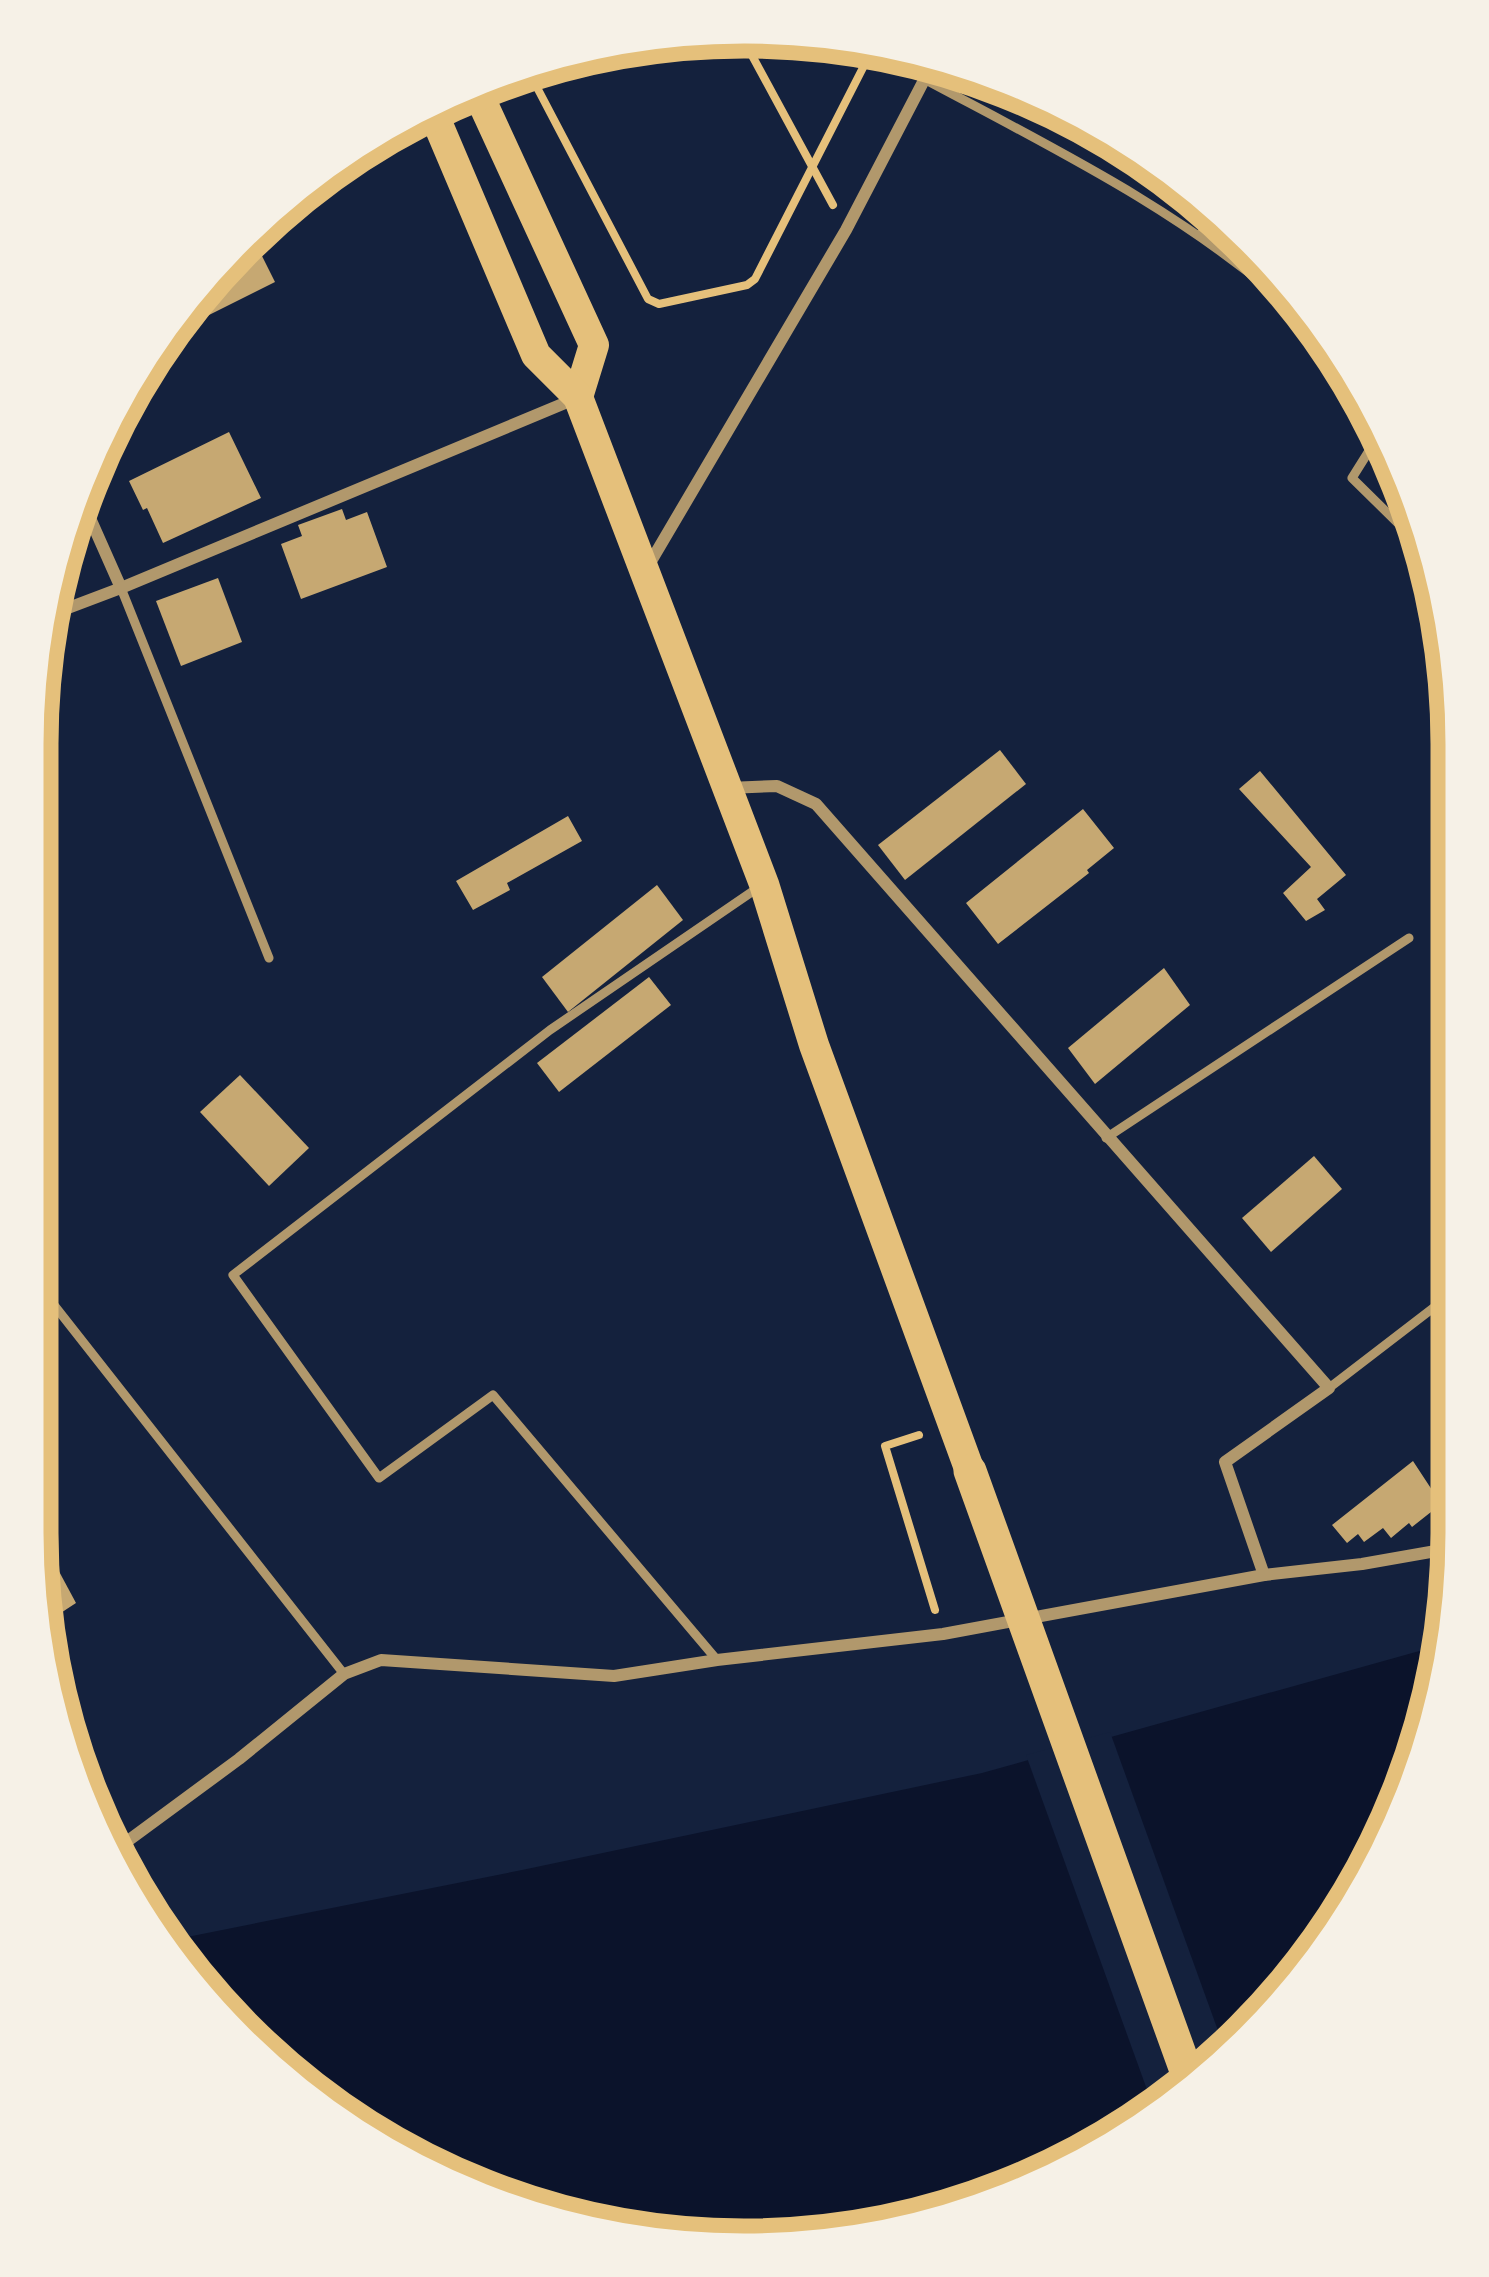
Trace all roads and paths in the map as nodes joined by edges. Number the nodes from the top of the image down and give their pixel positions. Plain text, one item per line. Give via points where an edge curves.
1 (750, 51) edge
2 (866, 62) edge
3 (926, 76) edge
4 (924, 79) junction
5 (535, 84) edge
6 (482, 103) edge
7 (438, 123) edge
8 (812, 166) junction
9 (1207, 228) edge
10 (846, 230) junction
11 (1199, 235) junction
12 (1260, 280) edge
13 (578, 398) junction
14 (1371, 448) edge
15 (90, 517) edge
16 (1403, 529) edge
17 (645, 571) junction
18 (121, 588) junction
19 (64, 610) edge
20 (727, 788) junction
21 (764, 884) junction
22 (1409, 938) dead end
23 (268, 958) dead end
24 (1106, 1138) junction
25 (51, 1301) edge
26 (1438, 1304) edge
27 (1329, 1388) junction
28 (885, 1446) dead end
29 (970, 1471) joint
30 (1438, 1551) edge
31 (1264, 1575) junction
32 (943, 1634) junction
33 (717, 1660) junction
34 (344, 1674) junction
35 (124, 1842) edge
36 (1186, 2067) edge

1 - 8 path
2 - 8 path
3 - 4 street
4 - 10 street
4 - 11 lane via 1114,179
5 - 8 path via 658,304 755,279
6 - 13 main road via 594,345
7 - 13 main road via 536,355
8 - 10 path
9 - 11 lane
10 - 17 street
11 - 12 lane
13 - 17 main road
13 - 18 street
14 - 16 lane via 1352,478
15 - 18 street
17 - 20 main road
18 - 19 street
18 - 23 lane
20 - 21 main road
20 - 24 street via 777,786 816,804
21 - 29 main road via 814,1045
21 - 33 lane via 550,1030 233,1275 379,1478 493,1395
22 - 24 lane
24 - 27 street
25 - 34 lane
26 - 27 lane
27 - 31 street via 1226,1462
28 - 32 path
29 - 36 highway
30 - 31 street
31 - 32 street
32 - 33 street
33 - 34 street via 614,1676 381,1660
34 - 35 street

